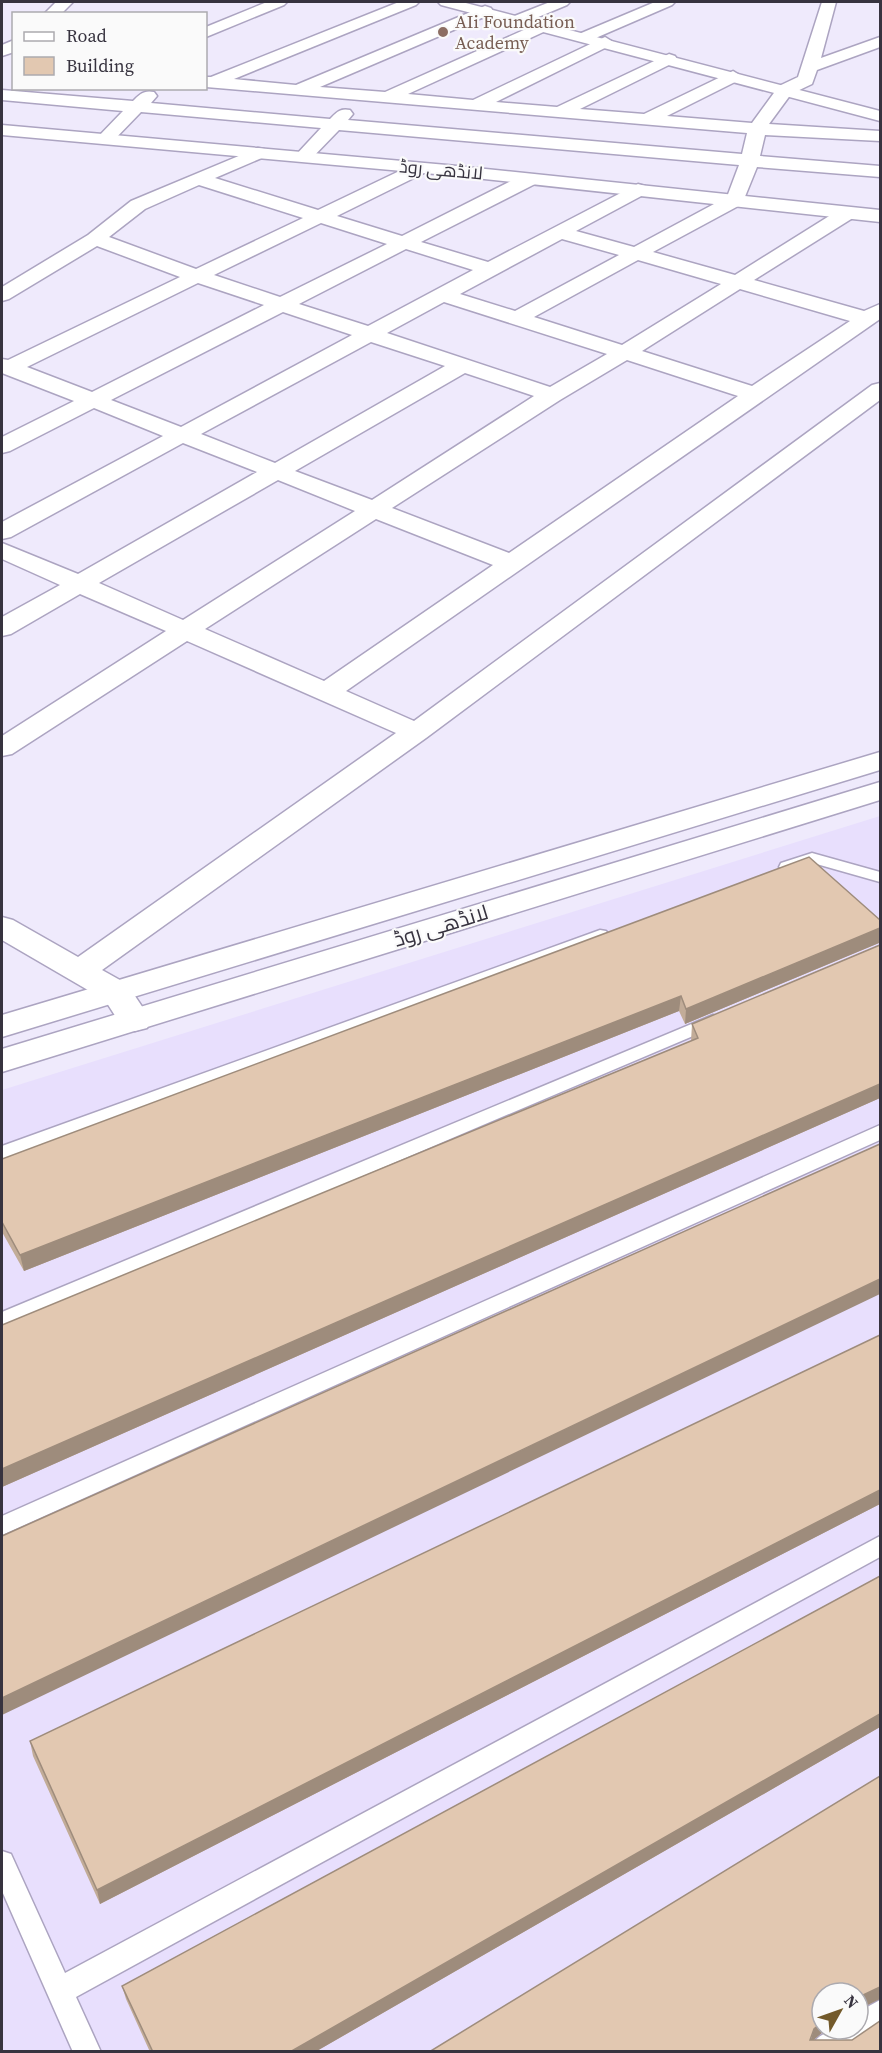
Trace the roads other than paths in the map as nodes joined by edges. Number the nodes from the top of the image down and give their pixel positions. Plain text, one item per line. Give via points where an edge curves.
1 (65, 2) edge
2 (279, 2) edge
3 (411, 2) edge
4 (561, 2) edge
5 (667, 2) edge
6 (829, 2) edge
7 (457, 3) edge
8 (485, 11) junction
9 (53, 12) edge
10 (518, 20) junction
11 (544, 26) junction
12 (207, 32) edge
13 (585, 37) junction
14 (605, 42) junction
15 (880, 42) edge
16 (12, 47) edge
17 (669, 59) junction
18 (4, 60) edge
19 (811, 67) junction
20 (733, 76) junction
21 (208, 82) edge
22 (154, 90) edge
23 (298, 90) junction
24 (785, 90) junction
25 (2, 95) edge
26 (362, 95) junction
27 (386, 97) junction
28 (475, 105) junction
29 (137, 107) junction
30 (560, 112) junction
31 (880, 116) edge
32 (650, 118) junction
33 (334, 124) junction
34 (757, 129) junction
35 (2, 130) edge
36 (880, 136) edge
37 (105, 139) junction
38 (543, 142) junction
39 (258, 153) junction
40 (303, 157) junction
41 (750, 161) junction
42 (420, 168) junction
43 (880, 172) edge
44 (527, 178) junction
45 (197, 179) junction
46 (638, 190) junction
47 (735, 200) junction
48 (849, 212) junction
49 (880, 216) edge
50 (318, 217) junction
51 (560, 231) junction
52 (95, 239) junction
53 (404, 243) junction
54 (637, 253) junction
55 (490, 269) junction
56 (195, 276) junction
57 (738, 282) junction
58 (7, 286) edge
59 (442, 295) junction
60 (281, 304) junction
61 (874, 314) edge
62 (517, 318) junction
63 (370, 334) junction
64 (624, 353) junction
65 (463, 365) junction
66 (5, 366) edge
67 (880, 390) edge
68 (755, 394) junction
69 (552, 395) junction
70 (92, 400) junction
71 (180, 434) junction
72 (2, 446) edge
73 (275, 471) junction
74 (376, 510) junction
75 (2, 532) edge
76 (2, 550) edge
77 (514, 564) junction
78 (79, 583) junction
79 (2, 628) edge
80 (185, 631) junction
81 (325, 693) junction
82 (416, 732) junction
83 (2, 747) edge
84 (880, 761) edge
85 (880, 791) edge
86 (622, 839) junction
87 (643, 864) junction
88 (767, 875) edge
89 (880, 877) edge
90 (2, 927) edge
91 (621, 928) edge
92 (80, 971) junction
93 (116, 992) junction
94 (727, 1016) edge
95 (135, 1020) junction
96 (2, 1026) edge
97 (2, 1061) edge
98 (880, 1132) edge
99 (2, 1153) edge
100 (2, 1321) edge
101 (2, 1526) edge
102 (880, 1546) edge
103 (2, 1863) edge
104 (59, 1991) junction
105 (839, 2041) edge
106 (87, 2052) edge
107 (822, 2052) edge

1 - 9 street
2 - 12 street
3 - 21 street
4 - 10 street
5 - 13 street
6 - 19 street
7 - 8 street
8 - 10 street
8 - 23 street
10 - 11 street
11 - 13 street
11 - 27 street
13 - 14 street
14 - 17 street
14 - 28 street
15 - 19 street
16 - 18 street
17 - 20 street
17 - 30 street
19 - 24 street via 806,80
20 - 24 street
20 - 32 street
21 - 23 street
22 - 29 street
23 - 26 street
24 - 31 street
24 - 34 street
25 - 29 street
26 - 27 street
26 - 33 street
27 - 28 street
28 - 30 street
29 - 33 street
29 - 37 street
30 - 32 street
30 - 38 street
32 - 34 street
33 - 38 street
33 - 40 street
34 - 36 street
34 - 41 street
35 - 37 street, لانڈھی روڈ
37 - 39 street, لانڈھی روڈ
38 - 41 street
38 - 44 street
39 - 40 street, لانڈھی روڈ
39 - 45 street
40 - 42 street, لانڈھی روڈ
41 - 43 street
41 - 47 street
42 - 44 street, لانڈھی روڈ
42 - 50 street
44 - 46 street, لانڈھی روڈ
44 - 53 street
45 - 50 street
45 - 52 street via 138,205
46 - 47 street, لانڈھی روڈ
46 - 51 street
47 - 48 street, لانڈھی روڈ
47 - 54 street
48 - 49 street, لانڈھی روڈ
48 - 57 street
50 - 53 street
50 - 56 street
51 - 54 street
51 - 55 street
52 - 56 street
52 - 58 street
53 - 55 street
53 - 60 street
54 - 57 street
54 - 62 street
55 - 59 street
56 - 60 street
56 - 66 street
57 - 61 street
57 - 64 street
59 - 62 street
59 - 63 street
60 - 63 street
60 - 70 street
61 - 68 street
62 - 64 street
63 - 65 street
63 - 71 street
64 - 68 street
64 - 69 street
65 - 69 street
65 - 73 street
66 - 70 street
67 - 82 street
68 - 77 street
69 - 74 street
70 - 71 street
70 - 72 street
71 - 73 street
71 - 75 street
73 - 74 street
73 - 78 street
74 - 77 street
74 - 80 street
76 - 78 street
77 - 81 street
78 - 79 street
78 - 80 street
80 - 81 street
80 - 83 street
81 - 82 street
82 - 92 street
84 - 86 street, لانڈھی روڈ
85 - 87 street, لانڈھی روڈ
86 - 87 street
86 - 93 street, لانڈھی روڈ
87 - 95 street, لانڈھی روڈ
88 - 89 lane via 812,858
90 - 92 street
91 - 99 lane
92 - 93 street
93 - 95 street
93 - 96 street, لانڈھی روڈ
94 - 100 lane
95 - 97 street, لانڈھی روڈ
98 - 101 lane
102 - 104 lane
103 - 104 lane
104 - 106 lane
105 - 107 lane

